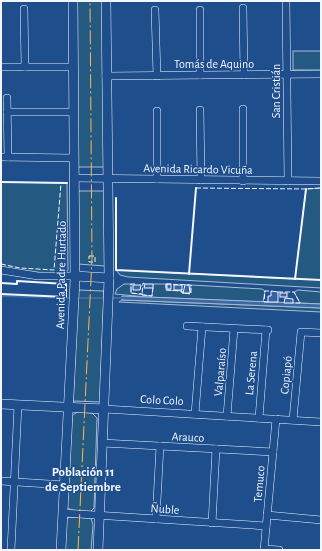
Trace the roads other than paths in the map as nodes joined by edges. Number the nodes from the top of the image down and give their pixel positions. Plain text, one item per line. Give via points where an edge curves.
1 (73, 1) edge
2 (106, 1) edge
3 (286, 1) edge
4 (243, 8) dead end
5 (24, 9) dead end
6 (156, 10) dead end
7 (200, 10) dead end
8 (1, 67) edge
9 (25, 67) junction
10 (73, 67) junction
11 (287, 74) junction
12 (321, 74) edge
13 (200, 75) junction
14 (244, 75) junction
15 (106, 76) junction
16 (157, 76) junction
17 (7, 98) dead end
18 (242, 109) dead end
19 (200, 110) dead end
20 (157, 111) dead end
21 (7, 112) junction
22 (74, 112) junction
23 (4, 157) edge
24 (74, 158) junction
25 (74, 178) junction
26 (107, 178) junction
27 (157, 179) junction
28 (201, 180) junction
29 (243, 181) junction
30 (288, 181) junction
31 (321, 181) edge
32 (1, 270) edge
33 (75, 276) junction
34 (108, 278) junction
35 (187, 326) dead end
36 (202, 327) junction
37 (234, 328) junction
38 (321, 333) edge
39 (1, 404) edge
40 (18, 405) junction
41 (68, 408) junction
42 (104, 409) junction
43 (196, 414) junction
44 (228, 416) junction
45 (258, 418) junction
46 (276, 419) junction
47 (293, 420) junction
48 (321, 422) edge
49 (102, 443) junction
50 (160, 446) junction
51 (216, 449) junction
52 (273, 452) junction
53 (1, 482) edge
54 (15, 482) junction
55 (65, 485) junction
56 (63, 513) junction
57 (267, 515) junction
58 (100, 516) junction
59 (156, 519) junction
60 (321, 520) edge
61 (212, 523) junction
62 (266, 526) junction
63 (264, 549) edge
64 (11, 550) edge
65 (61, 550) edge
66 (98, 550) edge
67 (279, 550) edge

1 - 10 main road, Avenida Padre Hurtado
2 - 15 main road
3 - 11 street, San Cristián
4 - 14 street
5 - 9 street
6 - 16 street
7 - 13 street
8 - 9 street
9 - 10 street
10 - 22 main road, Avenida Padre Hurtado
11 - 12 street, Tomás de Aquino
11 - 14 street, Tomás de Aquino
11 - 30 street, San Cristián
13 - 14 street, Tomás de Aquino
13 - 16 street, Tomás de Aquino
15 - 16 street, Tomás de Aquino
15 - 26 main road
17 - 21 street
18 - 29 street
19 - 28 street
20 - 27 street
21 - 22 street
21 - 23 street
22 - 24 main road, Avenida Padre Hurtado
23 - 24 street
24 - 25 main road, Avenida Padre Hurtado
25 - 26 street, Avenida Ricardo Vicuña
25 - 33 main road, Avenida Padre Hurtado
26 - 27 street, Avenida Ricardo Vicuña
26 - 34 main road
27 - 28 street, Avenida Ricardo Vicuña
28 - 29 street, Avenida Ricardo Vicuña
29 - 30 street, Avenida Ricardo Vicuña
30 - 31 street, Avenida Ricardo Vicuña
32 - 33 street via 38,276
33 - 34 main road
33 - 41 main road, Avenida Padre Hurtado
34 - 42 main road
35 - 36 street
36 - 37 street
36 - 43 street
37 - 44 street, Valparaíso
37 - 45 street, La Serena via 267,330
38 - 47 street, Copiapó via 301,332
39 - 40 main road, Colo Colo
40 - 41 main road, Colo Colo
40 - 54 street
41 - 42 main road, Colo Colo
41 - 55 main road, Avenida Padre Hurtado
42 - 43 street, Colo Colo
42 - 49 main road
43 - 44 street, Colo Colo
44 - 45 street, Colo Colo
45 - 46 street, Colo Colo
46 - 47 street, Colo Colo
46 - 52 street, Temuco
47 - 48 street, Colo Colo
49 - 50 street, Arauco
49 - 58 main road
50 - 51 street, Arauco
50 - 59 street
51 - 52 street, Arauco
51 - 61 street
52 - 57 street, Temuco
53 - 54 street
54 - 55 street
54 - 64 street
55 - 56 main road, Avenida Padre Hurtado
56 - 58 street, Ñuble
56 - 65 main road, Avenida Padre Hurtado
57 - 60 street
57 - 62 street, Temuco
58 - 59 street, Ñuble
58 - 66 main road
59 - 61 street, Ñuble
61 - 62 street, Ñuble
62 - 63 street, Temuco
63 - 67 street

